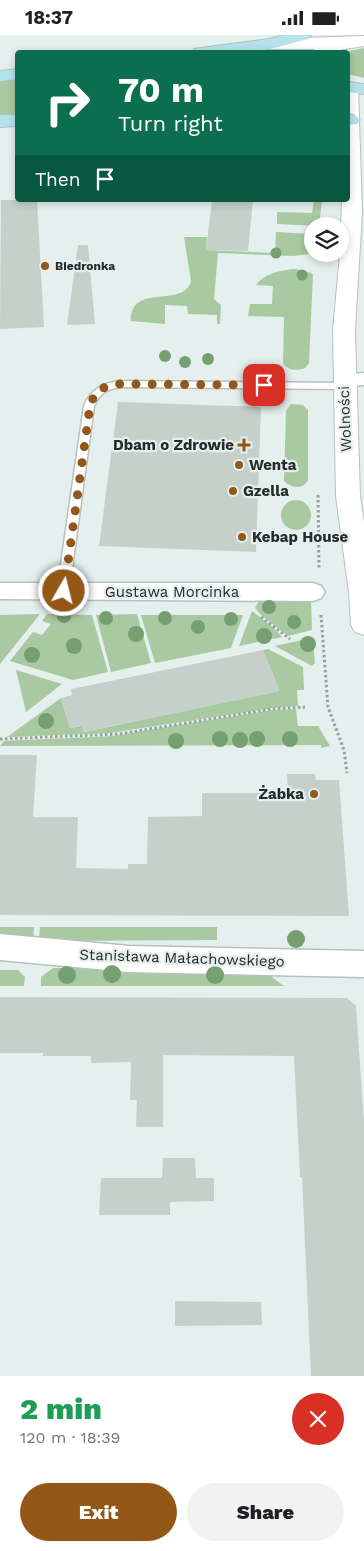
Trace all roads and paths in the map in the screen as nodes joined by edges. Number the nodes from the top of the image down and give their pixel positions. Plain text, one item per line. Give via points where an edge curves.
1 (302, 35) edge
2 (362, 39) edge
3 (340, 43) junction
4 (270, 44) junction
5 (223, 50) edge
6 (326, 50) edge
7 (15, 74) edge
8 (0, 76) edge
9 (353, 87) edge
10 (350, 111) edge
11 (15, 120) edge
12 (0, 121) edge
13 (350, 150) edge
14 (364, 188) edge
15 (352, 213) junction
16 (351, 382) edge
17 (0, 591) edge
18 (64, 591) junction
19 (313, 592) dead end
20 (259, 616) dead end
21 (364, 625) edge
22 (290, 639) dead end
23 (305, 707) dead end
24 (0, 739) edge
25 (344, 750) dead end
26 (347, 773) dead end
27 (0, 947) edge
28 (364, 964) edge

1 - 4 main road
2 - 3 street
3 - 4 street
3 - 6 street
4 - 5 main road
7 - 8 main road
9 - 10 street, Wolności
11 - 12 main road
13 - 15 street, Wolności
14 - 15 street, Wolności
15 - 16 street, Wolności via 344,330
16 - 18 lane via 121,384 98,390 90,406
16 - 21 street, Wolności via 348,496
17 - 18 street, Gustawa Morcinka
18 - 19 street, Gustawa Morcinka
20 - 22 path
23 - 24 path via 271,709 119,734
25 - 26 path
27 - 28 street, Stanisława Małachowskiego via 129,959

